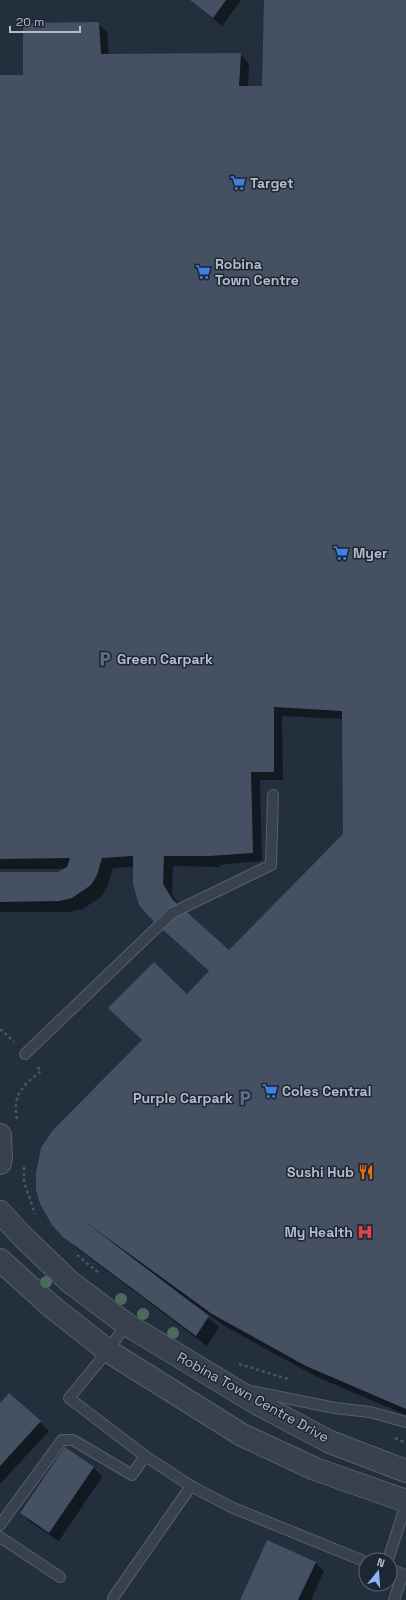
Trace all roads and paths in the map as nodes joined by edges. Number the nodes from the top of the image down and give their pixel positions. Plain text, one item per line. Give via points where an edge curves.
1 (273, 795) dead end
2 (0, 1031) edge
3 (25, 1054) junction
4 (9, 1129) edge
5 (25, 1161) dead end
6 (0, 1163) edge
7 (0, 1212) edge
8 (36, 1216) dead end
9 (72, 1250) dead end
10 (0, 1260) edge
11 (102, 1275) dead end
12 (126, 1324) junction
13 (108, 1351) junction
14 (233, 1362) dead end
15 (293, 1381) dead end
16 (229, 1386) junction
17 (406, 1422) edge
18 (392, 1437) dead end
19 (406, 1442) edge
20 (145, 1456) junction
21 (406, 1471) edge
22 (192, 1486) junction
23 (406, 1502) edge
24 (0, 1525) edge
25 (0, 1537) edge
26 (390, 1552) edge
27 (358, 1559) edge
28 (398, 1572) edge
29 (60, 1577) dead end
30 (398, 1588) edge
31 (113, 1598) dead end

1 - 3 lane via 271,865 172,913
2 - 3 path via 2,1030
3 - 4 path via 41,1071 17,1096
4 - 6 street
5 - 8 path via 24,1182
7 - 12 street, Robina Town Centre Drive via 70,1282
9 - 11 path
10 - 13 street via 51,1306
12 - 13 lane
12 - 16 street, Robina Town Centre Drive
13 - 20 lane via 69,1398
13 - 23 street via 242,1435 315,1469
14 - 15 path
16 - 17 lane via 335,1408 370,1412
16 - 21 street, Robina Town Centre Drive via 330,1442
18 - 19 path
20 - 22 lane
20 - 24 lane via 132,1475 73,1440 62,1440
22 - 27 lane via 231,1507
22 - 31 lane
23 - 26 lane
25 - 29 lane
28 - 30 lane via 403,1574

